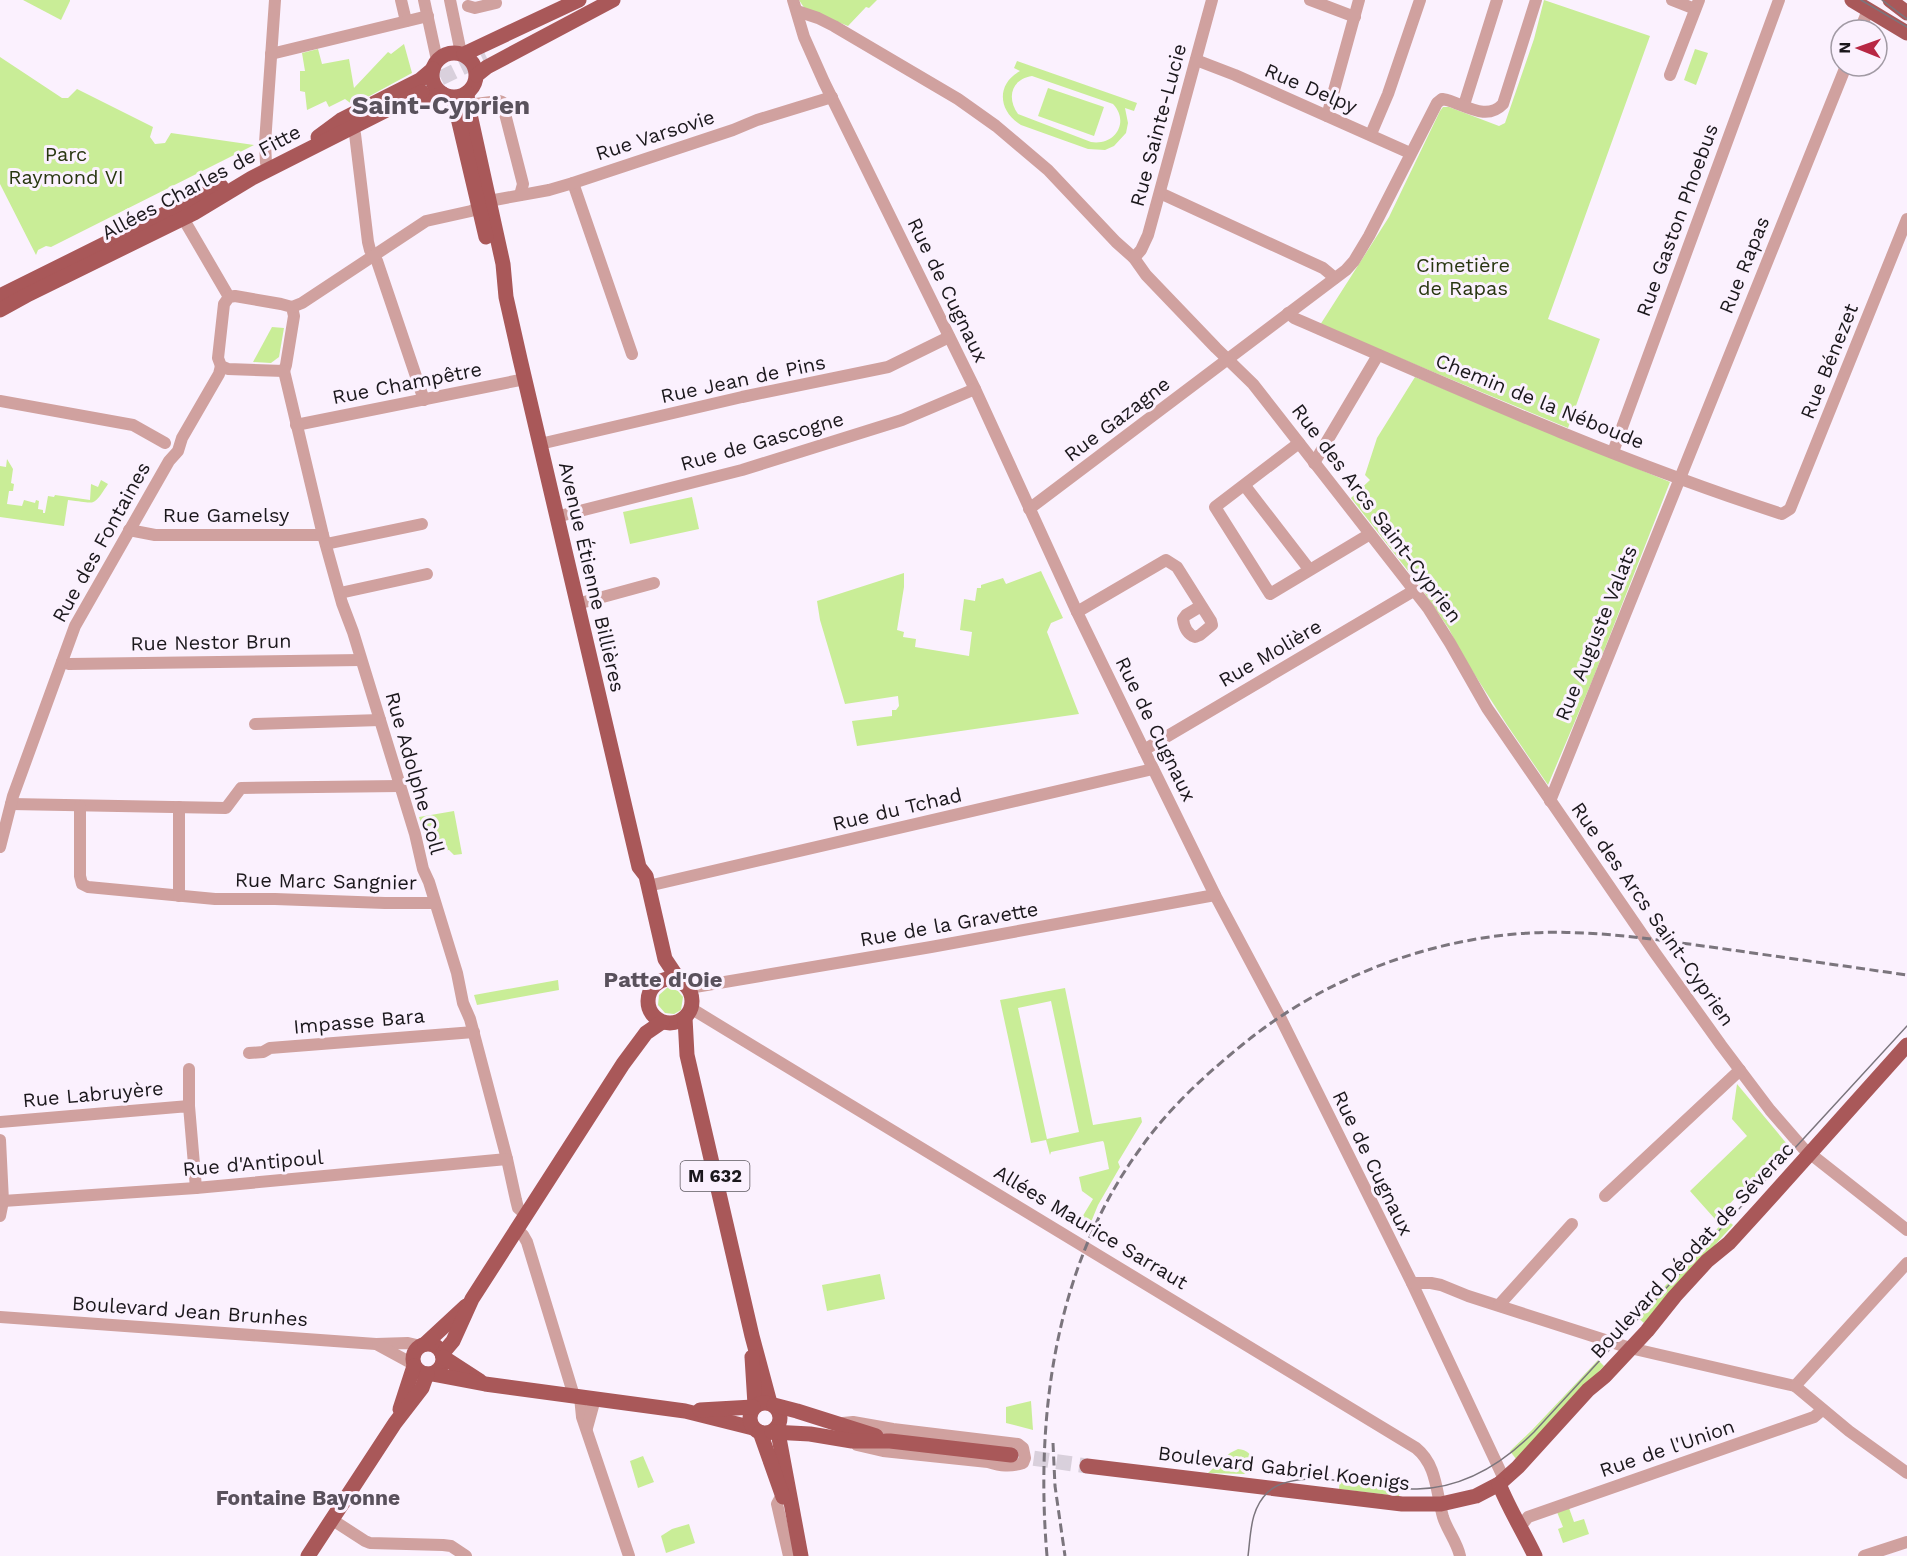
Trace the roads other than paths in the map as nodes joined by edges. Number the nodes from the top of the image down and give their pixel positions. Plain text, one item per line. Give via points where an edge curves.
1 (275, 0) edge
2 (401, 0) edge
3 (424, 0) edge
4 (579, 0) edge
5 (594, 0) edge
6 (613, 0) edge
7 (1212, 0) edge
8 (1310, 0) edge
9 (1359, 0) edge
10 (1420, 0) edge
11 (1497, 0) edge
12 (1536, 0) edge
13 (1672, 0) edge
14 (1779, 0) edge
15 (1852, 0) edge
16 (1890, 0) edge
17 (469, 3) edge
18 (496, 3) dead end
19 (1697, 4) edge
20 (451, 5) edge
21 (795, 6) edge
22 (1868, 10) junction
23 (1907, 13) edge
24 (428, 16) junction
25 (1355, 17) junction
26 (1865, 18) edge
27 (406, 21) junction
28 (1907, 33) edge
29 (271, 54) junction
30 (463, 54) junction
31 (1196, 60) junction
32 (435, 64) junction
33 (477, 75) junction
34 (1670, 75) dead end
35 (1841, 78) edge
36 (456, 97) junction
37 (831, 97) junction
38 (1464, 105) junction
39 (1327, 117) junction
40 (355, 134) junction
41 (1371, 134) junction
42 (318, 136) junction
43 (1410, 153) junction
44 (266, 163) junction
45 (573, 183) junction
46 (1160, 193) junction
47 (520, 195) junction
48 (219, 198) junction
49 (484, 204) junction
50 (180, 213) junction
51 (1907, 219) edge
52 (374, 256) junction
53 (1134, 258) junction
54 (1335, 278) junction
55 (0, 296) edge
56 (229, 297) junction
57 (292, 307) junction
58 (0, 310) edge
59 (1288, 313) junction
60 (949, 337) junction
61 (632, 354) dead end
62 (1378, 355) junction
63 (1228, 359) junction
64 (221, 366) junction
65 (284, 370) junction
66 (525, 379) junction
67 (975, 389) junction
68 (424, 400) junction
69 (0, 401) edge
70 (296, 425) junction
71 (182, 438) junction
72 (165, 443) junction
73 (1299, 443) junction
74 (540, 444) junction
75 (1613, 452) junction
76 (169, 461) junction
77 (1314, 463) junction
78 (1679, 479) junction
79 (1245, 486) junction
80 (1029, 509) junction
81 (1782, 514) joint
82 (556, 517) junction
83 (422, 524) dead end
84 (129, 530) junction
85 (1370, 534) junction
86 (324, 539) junction
87 (1310, 569) junction
88 (427, 574) dead end
89 (654, 583) dead end
90 (1415, 590) junction
91 (340, 593) junction
92 (577, 604) junction
93 (1201, 606) dead end
94 (1077, 612) junction
95 (361, 660) junction
96 (62, 662) junction
97 (380, 720) junction
98 (255, 724) dead end
99 (1144, 750) junction
100 (1153, 769) junction
101 (400, 786) junction
102 (1550, 801) junction
103 (11, 804) junction
104 (80, 806) junction
105 (179, 807) junction
106 (0, 847) edge
107 (639, 867) junction
108 (648, 886) junction
109 (1215, 895) junction
110 (178, 896) junction
111 (435, 903) junction
112 (684, 984) junction
113 (654, 985) junction
114 (648, 1004) junction
115 (688, 1013) junction
116 (664, 1022) junction
117 (474, 1032) junction
118 (1907, 1045) edge
119 (249, 1053) dead end
120 (687, 1055) junction
121 (623, 1064) junction
122 (189, 1069) dead end
123 (1740, 1070) junction
124 (189, 1106) junction
125 (0, 1122) edge
126 (0, 1140) edge
127 (1810, 1154) junction
128 (507, 1159) junction
129 (196, 1188) junction
130 (1605, 1196) dead end
131 (3, 1201) junction
132 (529, 1209) junction
133 (0, 1216) edge
134 (1572, 1224) dead end
135 (516, 1229) junction
136 (1907, 1230) edge
137 (1907, 1263) edge
138 (1412, 1283) junction
139 (472, 1299) junction
140 (1499, 1305) junction
141 (0, 1317) edge
142 (376, 1344) junction
143 (423, 1345) junction
144 (1630, 1348) junction
145 (443, 1355) junction
146 (413, 1365) junction
147 (430, 1374) junction
148 (485, 1384) junction
149 (1795, 1386) junction
150 (583, 1397) junction
151 (763, 1405) junction
152 (1822, 1410) junction
153 (685, 1411) junction
154 (394, 1423) junction
155 (837, 1424) junction
156 (768, 1430) junction
157 (852, 1441) junction
158 (890, 1441) junction
159 (1011, 1455) tunnel mouth
160 (1087, 1466) tunnel mouth
161 (1907, 1473) edge
162 (1500, 1477) junction
163 (782, 1495) junction
164 (1476, 1496) joint
165 (1441, 1504) junction
166 (331, 1519) junction
167 (1523, 1523) junction
168 (795, 1528) junction
169 (1907, 1542) edge
170 (1533, 1555) edge
171 (308, 1556) edge
172 (466, 1556) edge
173 (629, 1556) edge
174 (789, 1556) edge
175 (801, 1556) edge
176 (1460, 1556) edge
177 (1864, 1556) edge

1 - 29 street
2 - 27 street
3 - 24 street
4 - 30 main road
5 - 6 main road via 487,57
6 - 33 main road
7 - 31 street, Rue Sainte-Lucie
8 - 25 street
9 - 25 street
10 - 41 street
11 - 38 street
12 - 38 street via 1503,104 1490,113
13 - 19 street
14 - 75 street, Rue Gaston Phoebus
15 - 22 main road
16 - 23 main road
17 - 18 street via 475,8
17 - 20 street
19 - 34 street
20 - 30 street
21 - 37 street, Rue de Cugnaux via 804,37
21 - 53 street, Rue des Arcs Saint-Cyprien via 958,99 996,126 1048,170
22 - 26 street
22 - 28 main road
24 - 27 street
24 - 32 street
25 - 39 street
27 - 29 street
29 - 44 street
30 - 32 main road via 450,52
30 - 33 main road via 474,63
31 - 39 street, Rue Delpy
31 - 46 street, Rue Sainte-Lucie
32 - 36 main road via 434,84
32 - 42 main road via 420,80
33 - 36 main road via 474,85
35 - 78 street, Rue Rapas
36 - 40 main road via 429,98
36 - 47 street via 499,101 504,105 523,184
36 - 49 main road, Avenue Étienne Billières
36 - 49 main road, Avenue Étienne Billières via 458,118
37 - 45 street, Rue Varsovie
37 - 60 street, Rue de Cugnaux
38 - 43 street, Rue Gazagne via 1442,99 1437,103
39 - 41 street, Rue Delpy
40 - 48 main road
40 - 52 street via 368,242
41 - 43 street, Rue Delpy
42 - 44 main road, Allées Charles de Fitte
42 - 48 main road, Allées Charles de Fitte via 421,90
43 - 54 street, Rue Gazagne via 1369,236 1354,261
44 - 50 main road, Allées Charles de Fitte
45 - 47 street, Rue Varsovie
45 - 61 street
46 - 53 street, Rue Sainte-Lucie via 1148,235
46 - 54 street via 1323,268
47 - 49 street, Rue Varsovie
48 - 50 main road, Allées Charles de Fitte
49 - 52 street, Rue Varsovie via 471,211 426,221
49 - 66 main road, Avenue Étienne Billières via 503,264 506,297
50 - 55 main road, Allées Charles de Fitte
50 - 56 street
50 - 58 main road, Allées Charles de Fitte
51 - 81 street, Rue Bénezet via 1790,509
52 - 57 street, Rue Varsovie
52 - 68 street
53 - 63 street, Rue des Arcs Saint-Cyprien
54 - 59 street, Rue Gazagne
56 - 57 street
56 - 64 street via 224,304 218,358
57 - 65 street via 294,316
59 - 62 street, Chemin de la Néboude
59 - 63 street, Rue Gazagne
60 - 67 street, Rue de Cugnaux
60 - 74 street, Rue Jean de Pins via 888,368
62 - 75 street, Chemin de la Néboude
62 - 77 street
63 - 73 street, Rue des Arcs Saint-Cyprien via 1270,404
63 - 80 street, Rue Gazagne
64 - 65 street
64 - 71 street, Rue des Fontaines
65 - 70 street, Rue Adolphe Coll
66 - 68 street, Rue Champêtre
66 - 74 main road, Avenue Étienne Billières
67 - 80 street, Rue de Cugnaux
67 - 82 street, Rue de Gascogne via 905,426
68 - 70 street, Rue Champêtre
69 - 72 street via 133,425
70 - 86 street, Rue Adolphe Coll
71 - 72 street, Rue des Fontaines
71 - 76 street, Rue des Fontaines
72 - 76 street, Rue des Fontaines
73 - 77 street, Rue des Arcs Saint-Cyprien
73 - 79 street
74 - 82 main road, Avenue Étienne Billières
75 - 78 street, Chemin de la Néboude
76 - 84 street, Rue des Fontaines
77 - 85 street, Rue des Arcs Saint-Cyprien
78 - 81 street, Chemin de la Néboude
78 - 102 street, Rue Auguste Valats
79 - 87 street
79 - 87 street via 1215,507 1270,594
80 - 94 street, Rue de Cugnaux
82 - 92 main road, Avenue Étienne Billières
83 - 86 street, Rue Gamelsy
84 - 86 street, Rue Gamelsy via 154,535
84 - 96 street, Rue des Fontaines via 81,612
85 - 87 street
85 - 90 street, Rue des Arcs Saint-Cyprien
86 - 91 street, Rue Adolphe Coll
88 - 91 street
89 - 92 street
90 - 99 street, Rue Molière
90 - 102 street, Rue des Arcs Saint-Cyprien
91 - 95 street, Rue Adolphe Coll
92 - 107 main road, Avenue Étienne Billières
93 - 94 street via 1177,567 1166,560
94 - 99 street, Rue de Cugnaux
95 - 96 street, Rue Nestor Brun
95 - 97 street, Rue Adolphe Coll
96 - 103 street, Rue des Fontaines
97 - 98 street
97 - 101 street, Rue Adolphe Coll
99 - 100 street, Rue de Cugnaux
100 - 108 street, Rue du Tchad
100 - 109 street, Rue de Cugnaux
101 - 105 street via 241,788 226,808
101 - 111 street, Rue Adolphe Coll
102 - 123 street, Rue des Arcs Saint-Cyprien
103 - 104 street
103 - 106 street, Rue des Fontaines
104 - 105 street
104 - 110 street, Rue Marc Sangnier via 82,884
105 - 110 street
107 - 108 main road, Avenue Étienne Billières
107 - 113 main road, Avenue Étienne Billières via 655,956
108 - 112 main road, Avenue Étienne Billières via 665,959
109 - 112 street, Rue de la Gravette via 931,947
109 - 138 street, Rue de Cugnaux
110 - 111 street, Rue Marc Sangnier
111 - 117 street, Rue Adolphe Coll
112 - 113 main road via 665,979
112 - 115 main road via 692,995
113 - 114 main road
114 - 116 main road via 653,1015
114 - 121 main road
115 - 116 main road via 676,1023
115 - 120 main road, M 632
115 - 165 street, Allées Maurice Sarraut via 1416,1448 1427,1459
116 - 120 main road, M 632
116 - 121 main road via 646,1034
117 - 119 street, Impasse Bara via 270,1048
117 - 128 street, Rue Adolphe Coll
118 - 127 main road, Boulevard Déodat de Séverac
120 - 151 main road, M 632 via 752,1336
121 - 132 main road
122 - 124 street, Rue Labruyère
123 - 127 street, Rue des Arcs Saint-Cyprien
123 - 130 street
124 - 125 street, Rue Labruyère
124 - 129 street, Rue Labruyère
126 - 131 street
127 - 136 street, Rue des Arcs Saint-Cyprien
127 - 144 main road, Boulevard Déodat de Séverac
128 - 129 street, Rue d'Antipoul
128 - 132 street, Rue Adolphe Coll via 518,1208
129 - 131 street, Rue d'Antipoul
131 - 133 street
132 - 135 main road
134 - 140 street
135 - 139 main road
135 - 150 street via 526,1242
137 - 149 street
138 - 140 street via 1441,1285
138 - 162 street, Rue de Cugnaux
139 - 143 main road
139 - 145 main road
140 - 144 street
141 - 142 street, Boulevard Jean Brunhes
142 - 143 street, Boulevard Jean Brunhes
142 - 146 street, Boulevard Jean Brunhes
143 - 145 main road via 433,1345
143 - 146 main road via 414,1353
144 - 149 street
144 - 162 main road, Boulevard Déodat de Séverac via 1523,1462
145 - 147 main road via 441,1368
145 - 148 main road
146 - 147 main road
146 - 154 main road
147 - 148 main road
147 - 154 main road
148 - 150 main road
149 - 152 street
150 - 153 main road
150 - 173 street via 582,1417
151 - 153 main road
151 - 155 main road
151 - 156 main road via 780,1416
151 - 156 main road via 749,1417
152 - 161 street
152 - 167 street, Rue de l'Union via 1814,1417 1528,1517
153 - 156 main road
154 - 166 main road
155 - 157 street via 853,1422 1018,1444 1025,1458 1023,1463 1004,1466 883,1451
155 - 158 main road
156 - 157 main road
156 - 163 main road
156 - 168 main road
157 - 158 main road
158 - 159 main road
160 - 165 main road, Boulevard Gabriel Koenigs via 1402,1504
162 - 164 main road, Boulevard Déodat de Séverac
162 - 167 main road
163 - 168 main road
163 - 174 street via 777,1504
164 - 165 main road, Boulevard Gabriel Koenigs
165 - 176 street, Allées Maurice Sarraut
166 - 171 main road
166 - 172 street via 365,1541 451,1546
167 - 170 main road
168 - 175 main road
169 - 177 street

